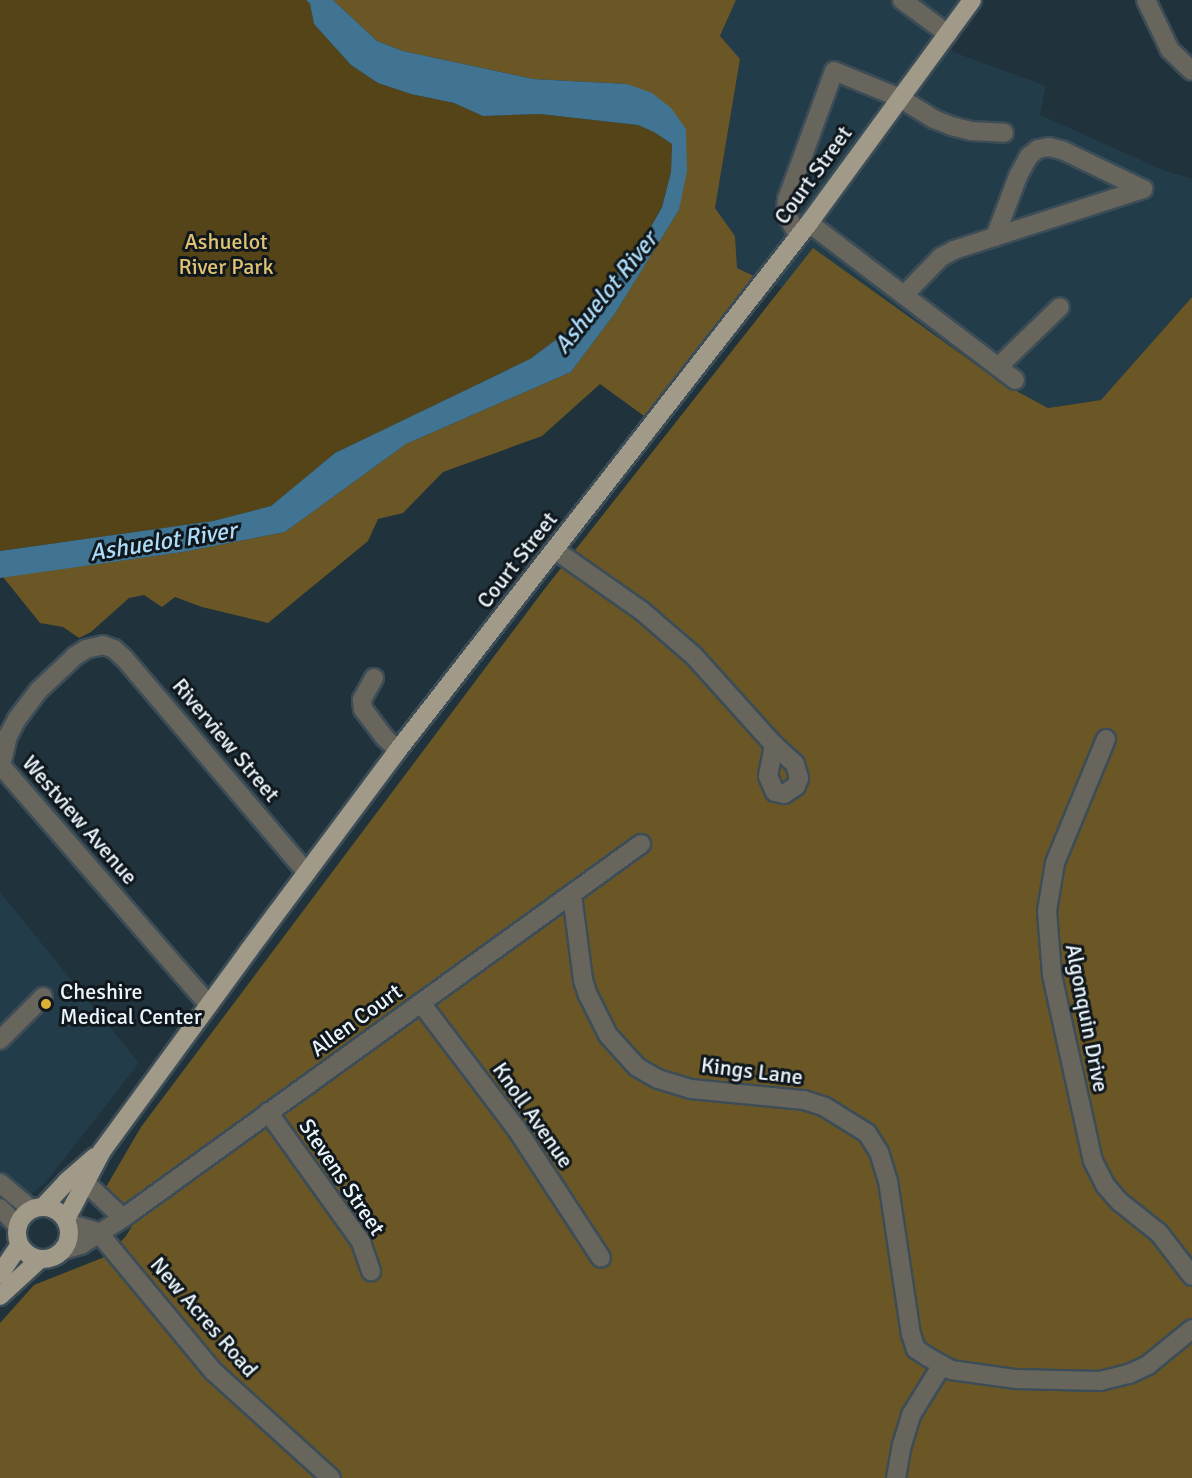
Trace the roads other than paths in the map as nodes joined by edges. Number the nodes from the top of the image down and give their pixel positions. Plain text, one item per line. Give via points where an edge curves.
1 (902, 0) edge
2 (972, 0) edge
3 (1146, 0) edge
4 (948, 34) junction
5 (1192, 71) edge
6 (900, 98) junction
7 (1004, 134) dead end
8 (804, 230) junction
9 (995, 237) junction
10 (904, 295) junction
11 (1060, 307) dead end
12 (998, 366) junction
13 (1015, 380) dead end
14 (555, 550) junction
15 (103, 645) joint
16 (374, 678) dead end
17 (1106, 739) dead end
18 (774, 745) dead end
19 (398, 750) junction
20 (641, 844) dead end
21 (307, 873) junction
22 (572, 895) junction
23 (43, 997) dead end
24 (421, 1002) junction
25 (209, 1005) junction
26 (0, 1040) edge
27 (268, 1112) junction
28 (102, 1151) junction
29 (0, 1183) edge
30 (86, 1183) junction
31 (38, 1207) junction
32 (0, 1208) edge
33 (123, 1218) junction
34 (66, 1221) junction
35 (17, 1226) junction
36 (98, 1232) junction
37 (19, 1245) junction
38 (63, 1250) junction
39 (601, 1258) dead end
40 (40, 1259) junction
41 (371, 1271) dead end
42 (0, 1274) edge
43 (1192, 1276) edge
44 (0, 1296) edge
45 (1192, 1329) edge
46 (942, 1365) junction
47 (331, 1478) edge
48 (896, 1478) edge

1 - 4 street
2 - 4 main road, Court Street
3 - 5 street via 1170,50
4 - 6 main road, Court Street
6 - 7 street via 951,126
6 - 8 main road, Court Street
6 - 8 street via 834,71 787,199 786,212
8 - 10 street
8 - 14 main road, Court Street
9 - 9 street via 1018,176 1029,156 1038,149 1062,150 1143,189
9 - 10 street via 941,257
10 - 12 street
11 - 12 street
12 - 13 street
14 - 18 street via 603,581 674,637
14 - 19 main road, Court Street
15 - 21 street, Riverview Street via 124,658
15 - 25 street, Westview Avenue via 81,652 38,691 8,736 1,766
16 - 19 street via 362,700 363,710
17 - 43 street, Algonquin Drive via 1055,863 1047,911 1052,975 1093,1161 1105,1185 1159,1233
19 - 21 main road, Court Street
20 - 22 street, Allen Court
21 - 25 main road, Court Street
22 - 24 street, Allen Court
22 - 46 street, Kings Lane via 588,995 608,1035 637,1067 658,1079 691,1089 804,1100 825,1107 867,1133 879,1152 888,1181 911,1334 916,1348
23 - 26 street
24 - 27 street, Allen Court
24 - 39 street, Knoll Avenue via 516,1128
25 - 28 main road, Court Street
27 - 33 street, Allen Court
27 - 41 street, Stevens Street via 362,1242
28 - 30 main road, Court Street
28 - 31 main road, Court Street
29 - 31 street
30 - 33 street
30 - 34 main road, Court Street
31 - 34 main road via 57,1210
31 - 35 main road, Court Street via 25,1213
32 - 35 street
33 - 36 street, Allen Court
34 - 36 street
34 - 38 main road, Court Street via 69,1237
35 - 37 main road
36 - 38 street, Allen Court via 81,1245
36 - 47 street, New Acres Road via 214,1372
37 - 40 main road
37 - 42 main road
38 - 40 main road via 49,1259
40 - 44 main road
45 - 46 street, Kings Lane via 1148,1365 1100,1381 1016,1379 951,1370
46 - 48 street via 911,1415

